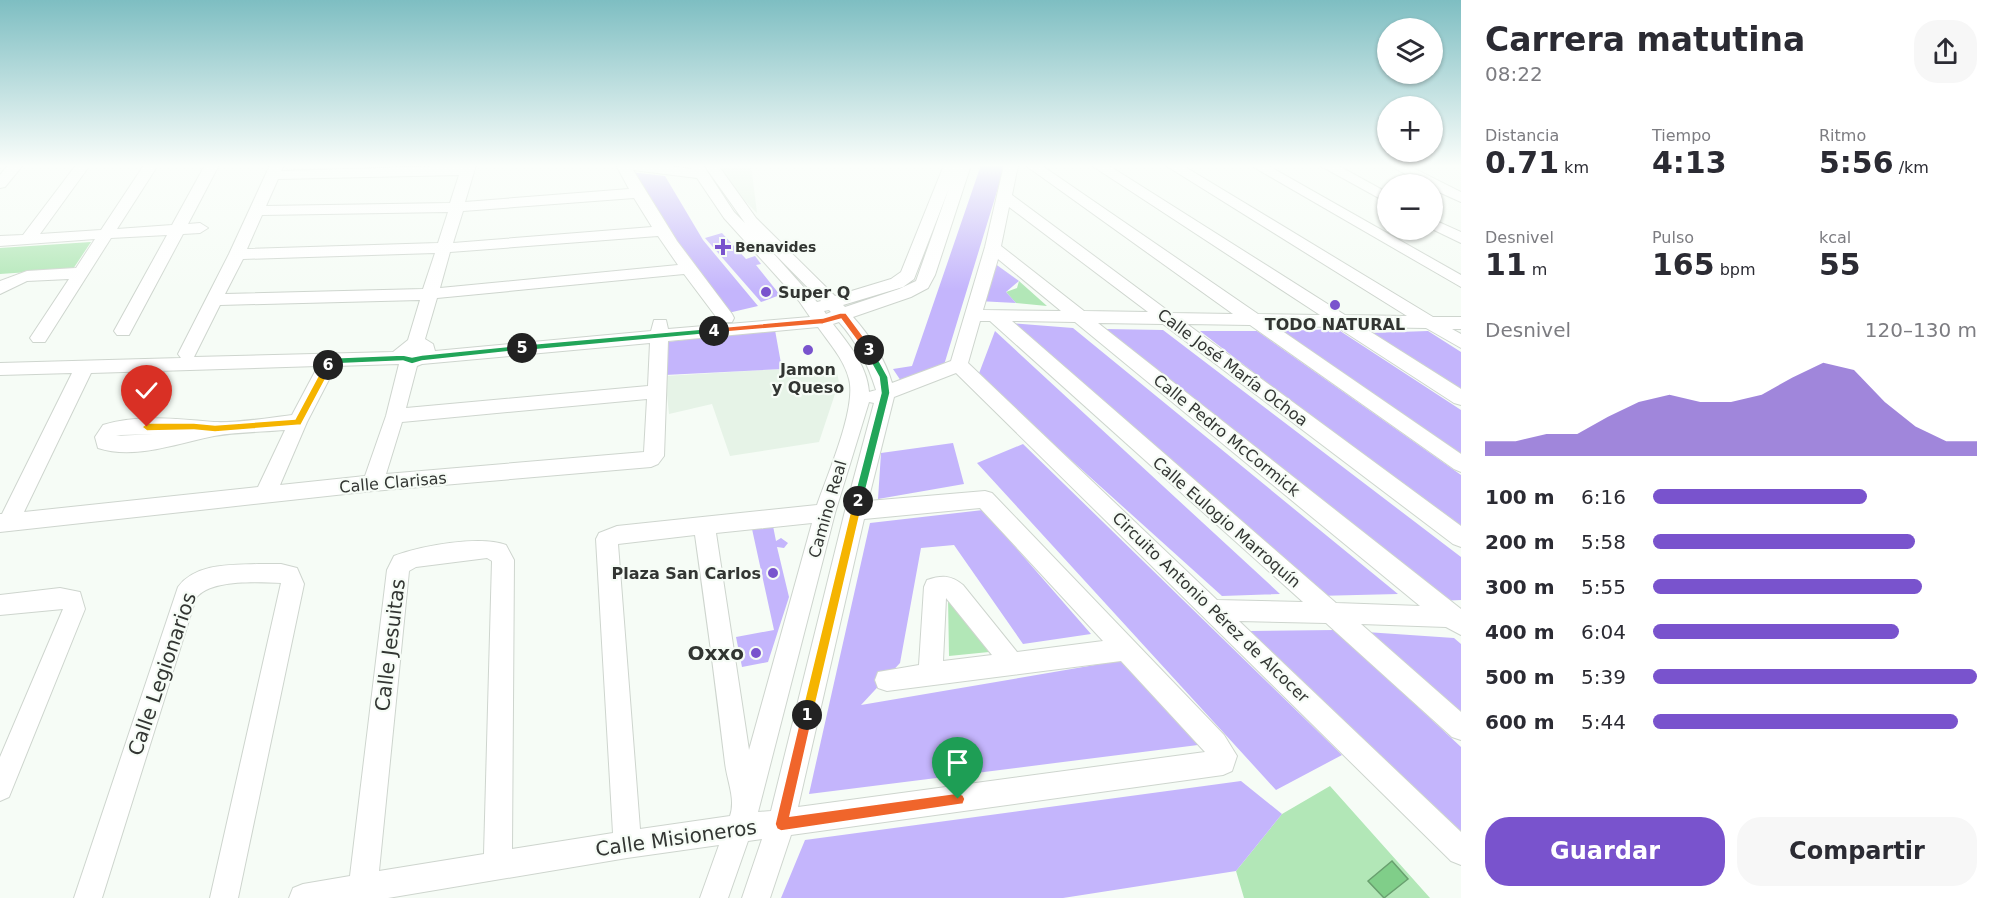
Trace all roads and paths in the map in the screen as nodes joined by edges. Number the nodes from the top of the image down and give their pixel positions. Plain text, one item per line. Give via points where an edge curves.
1 (52, 207) edge
2 (124, 207) edge
3 (189, 207) edge
4 (257, 207) edge
5 (456, 207) joint
6 (646, 207) edge
7 (724, 207) edge
8 (738, 207) edge
9 (935, 207) edge
10 (949, 207) edge
11 (1002, 207) edge
12 (1019, 207) edge
13 (1092, 207) edge
14 (1164, 207) edge
15 (1245, 207) edge
16 (1257, 207) edge
17 (1330, 207) edge
18 (255, 211) junction
19 (200, 228) dead end
20 (1443, 229) edge
21 (176, 230) junction
22 (661, 231) junction
23 (106, 234) junction
24 (1461, 238) edge
25 (28, 239) junction
26 (0, 241) edge
27 (993, 247) junction
28 (443, 248) junction
29 (237, 254) junction
30 (687, 269) junction
31 (82, 273) junction
32 (1461, 282) edge
33 (0, 289) edge
34 (429, 294) junction
35 (214, 300) junction
36 (837, 309) junction
37 (818, 315) junction
38 (972, 315) junction
39 (993, 315) junction
40 (1081, 317) junction
41 (726, 318) junction
42 (1169, 319) junction
43 (1254, 320) junction
44 (1343, 321) junction
45 (1450, 325) edge
46 (660, 330) junction
47 (123, 331) dead end
48 (39, 338) dead end
49 (1461, 342) edge
50 (413, 352) junction
51 (187, 354) junction
52 (0, 357) edge
53 (330, 362) junction
54 (959, 365) junction
55 (84, 368) junction
56 (0, 369) edge
57 (656, 392) junction
58 (886, 393) junction
59 (1461, 398) edge
60 (860, 402) junction
61 (395, 416) junction
62 (298, 422) junction
63 (215, 429) dead end
64 (1461, 464) edge
65 (373, 483) junction
66 (265, 495) junction
67 (855, 511) junction
68 (825, 513) junction
69 (5, 523) edge
70 (704, 526) junction
71 (1461, 538) edge
72 (0, 605) edge
73 (1214, 610) junction
74 (1330, 613) junction
75 (1458, 620) edge
76 (1126, 649) junction
77 (1012, 664) junction
78 (930, 675) junction
79 (887, 680) dead end
80 (1461, 728) edge
81 (0, 788) edge
82 (747, 805) junction
83 (781, 824) junction
84 (738, 830) junction
85 (627, 844) junction
86 (1461, 851) edge
87 (498, 864) junction
88 (363, 887) junction
89 (88, 898) edge
90 (224, 898) edge
91 (303, 898) edge
92 (714, 898) edge
93 (756, 898) edge

1 - 25 street
2 - 23 street
3 - 21 street
4 - 18 street
5 - 18 street
5 - 28 street
6 - 22 street
7 - 37 street, Camino Real
8 - 36 street
9 - 36 street via 908,275
10 - 36 street via 922,284
11 - 27 street
12 - 42 street, Calle José María Ochoa
13 - 43 street
14 - 44 street
15 - 45 street
16 - 45 street
17 - 32 street
18 - 29 street
19 - 21 street
20 - 24 street
21 - 23 street
21 - 47 street
22 - 28 street
22 - 30 street
23 - 25 street
23 - 31 street
25 - 26 street
27 - 38 street
27 - 40 street, Calle Pedro McCormick
28 - 29 street
28 - 34 street
29 - 35 street
30 - 34 street
30 - 41 street
31 - 33 street via 17,278
31 - 48 street
34 - 35 street
34 - 50 street
35 - 51 street
36 - 37 street
36 - 58 street via 874,358
37 - 41 street
37 - 46 street
37 - 60 street, Camino Real via 852,362 859,381
38 - 39 street
38 - 54 street
39 - 40 street
39 - 74 street, Calle Eulogio Marroquín
40 - 42 street
40 - 75 street, Calle Pedro McCormick
41 - 46 street
42 - 43 street
42 - 71 street, Calle José María Ochoa
43 - 44 street
43 - 64 street
44 - 45 street
44 - 59 street
45 - 49 street
46 - 50 street
46 - 57 street, Calle Clarisas
50 - 51 street
50 - 53 street
50 - 61 street
51 - 52 street
53 - 55 street
53 - 62 street
54 - 58 street
54 - 73 street, Circuito Antonio Pérez de Alcocer
55 - 56 street
55 - 69 street
57 - 61 street
57 - 65 street, Calle Clarisas via 651,459
58 - 60 street
58 - 67 street, Camino Real
60 - 68 street, Camino Real
61 - 65 street
62 - 63 street
62 - 66 street
65 - 66 street, Calle Clarisas
66 - 69 street, Calle Clarisas
67 - 76 street via 986,499
67 - 83 street, Camino Real
68 - 70 street
68 - 82 street, Camino Real
70 - 82 street
70 - 85 street via 607,539
72 - 81 street via 60,598 72,599 74,609
73 - 74 street
73 - 86 street, Circuito Antonio Pérez de Alcocer
74 - 75 street
74 - 80 street, Calle Eulogio Marroquín
76 - 77 street
76 - 83 street, Calle Misioneros via 1224,756 1223,762
77 - 78 street
77 - 78 street via 959,597 942,585 935,587
78 - 79 street
82 - 84 street, Camino Real
83 - 84 street, Calle Misioneros
83 - 93 street, Camino Real
84 - 85 street, Calle Misioneros
84 - 92 street, Camino Real
85 - 87 street, Calle Misioneros
87 - 88 street, Calle Misioneros
87 - 88 street, Calle Jesuitas via 503,560 498,551 487,549 414,558 402,562 398,570
88 - 91 street, Calle Misioneros
89 - 90 street, Calle Legionarios via 186,594 192,584 204,579 277,572 289,575 292,584

